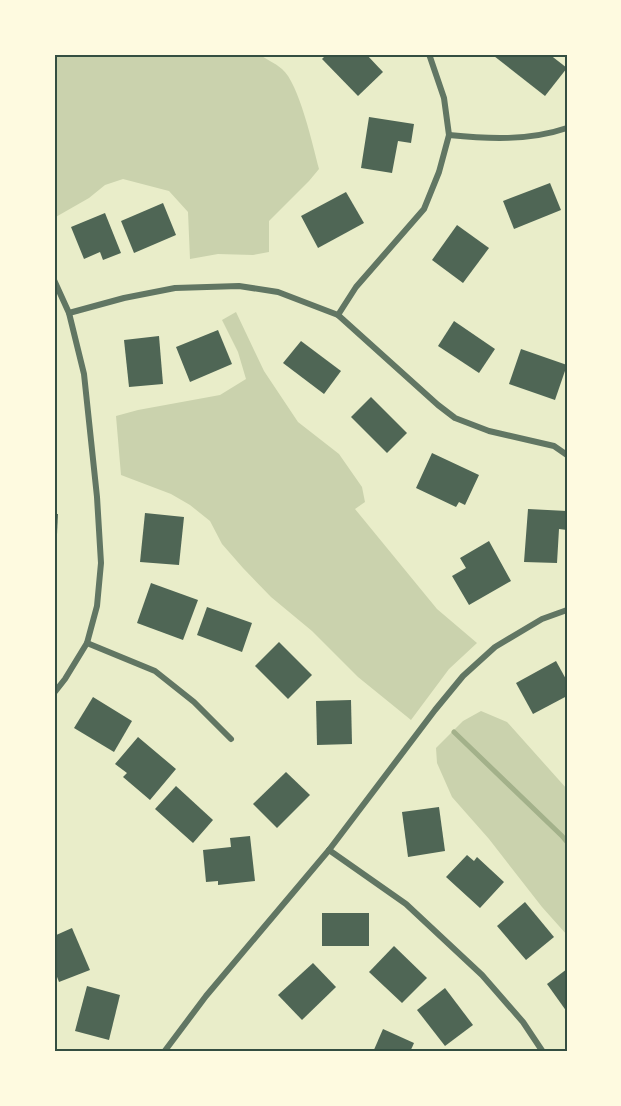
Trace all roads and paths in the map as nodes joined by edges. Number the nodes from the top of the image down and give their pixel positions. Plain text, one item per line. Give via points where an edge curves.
1 (429, 54) edge
2 (567, 128) edge
3 (449, 135) junction
4 (54, 280) edge
5 (69, 313) junction
6 (338, 315) junction
7 (567, 455) edge
8 (567, 610) edge
9 (87, 643) junction
10 (54, 693) edge
11 (231, 739) dead end
12 (329, 850) junction
13 (164, 1052) edge
14 (543, 1052) edge

1 - 3 street via 444,98
2 - 3 street via 515,138
3 - 6 street via 424,209 356,286
4 - 5 street
5 - 6 street via 175,288 239,286 278,292
5 - 9 street via 84,374 98,497 101,563 97,606
6 - 7 street via 455,418 489,431 554,446
8 - 12 street via 542,619 495,647 463,676
9 - 10 street
9 - 11 street via 154,671 194,702
12 - 13 street
12 - 14 street via 406,904 482,975

